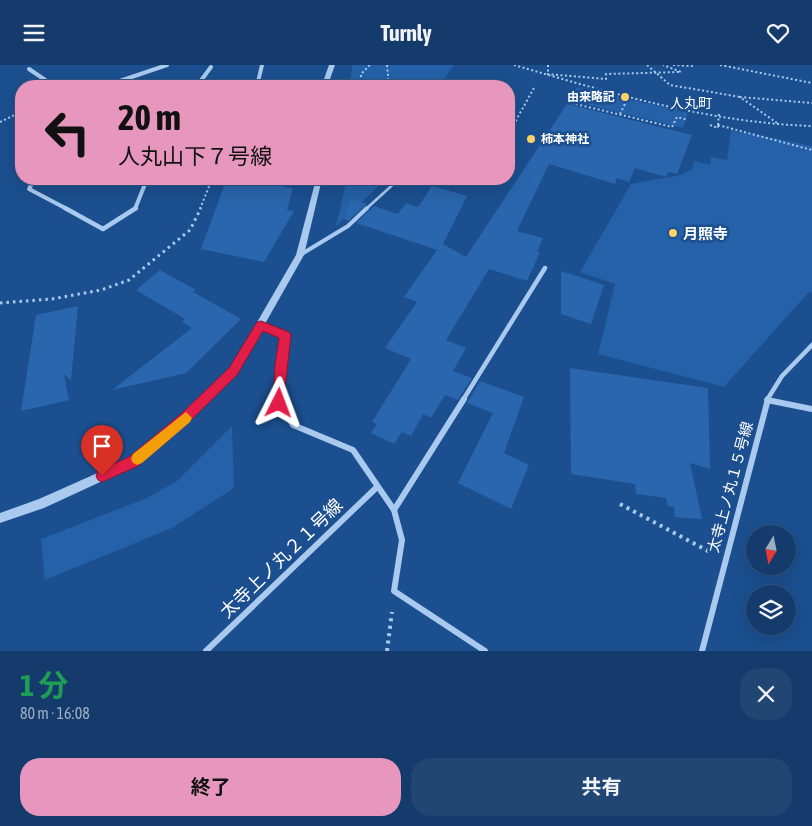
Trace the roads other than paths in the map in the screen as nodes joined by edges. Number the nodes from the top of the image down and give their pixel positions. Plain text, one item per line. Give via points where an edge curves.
1 (167, 65) edge
2 (262, 65) edge
3 (332, 65) edge
4 (211, 67) dead end
5 (29, 69) dead end
6 (45, 80) edge
7 (123, 80) edge
8 (201, 80) edge
9 (258, 80) edge
10 (327, 80) edge
11 (31, 185) edge
12 (145, 185) edge
13 (318, 185) edge
14 (392, 185) edge
15 (300, 255) junction
16 (545, 268) dead end
17 (261, 325) junction
18 (812, 345) edge
19 (767, 400) junction
20 (812, 409) edge
21 (376, 487) junction
22 (394, 510) junction
23 (0, 518) edge
24 (206, 651) edge
25 (485, 651) edge
26 (702, 651) edge

1 - 7 street
2 - 9 street
3 - 10 street
4 - 8 street
5 - 6 street
11 - 12 street via 29,189 103,229 136,210
13 - 15 street
14 - 15 lane via 348,226
15 - 17 street
16 - 22 street
17 - 21 street via 285,335 279,403 293,425 353,450
17 - 23 street via 233,371 134,462
18 - 19 street, 太寺上ノ丸１５号線 via 782,376
19 - 20 street
19 - 26 street, 太寺上ノ丸１５号線
21 - 22 street
21 - 24 street, 太寺上ノ丸２１号線
22 - 25 street via 402,540 394,591

